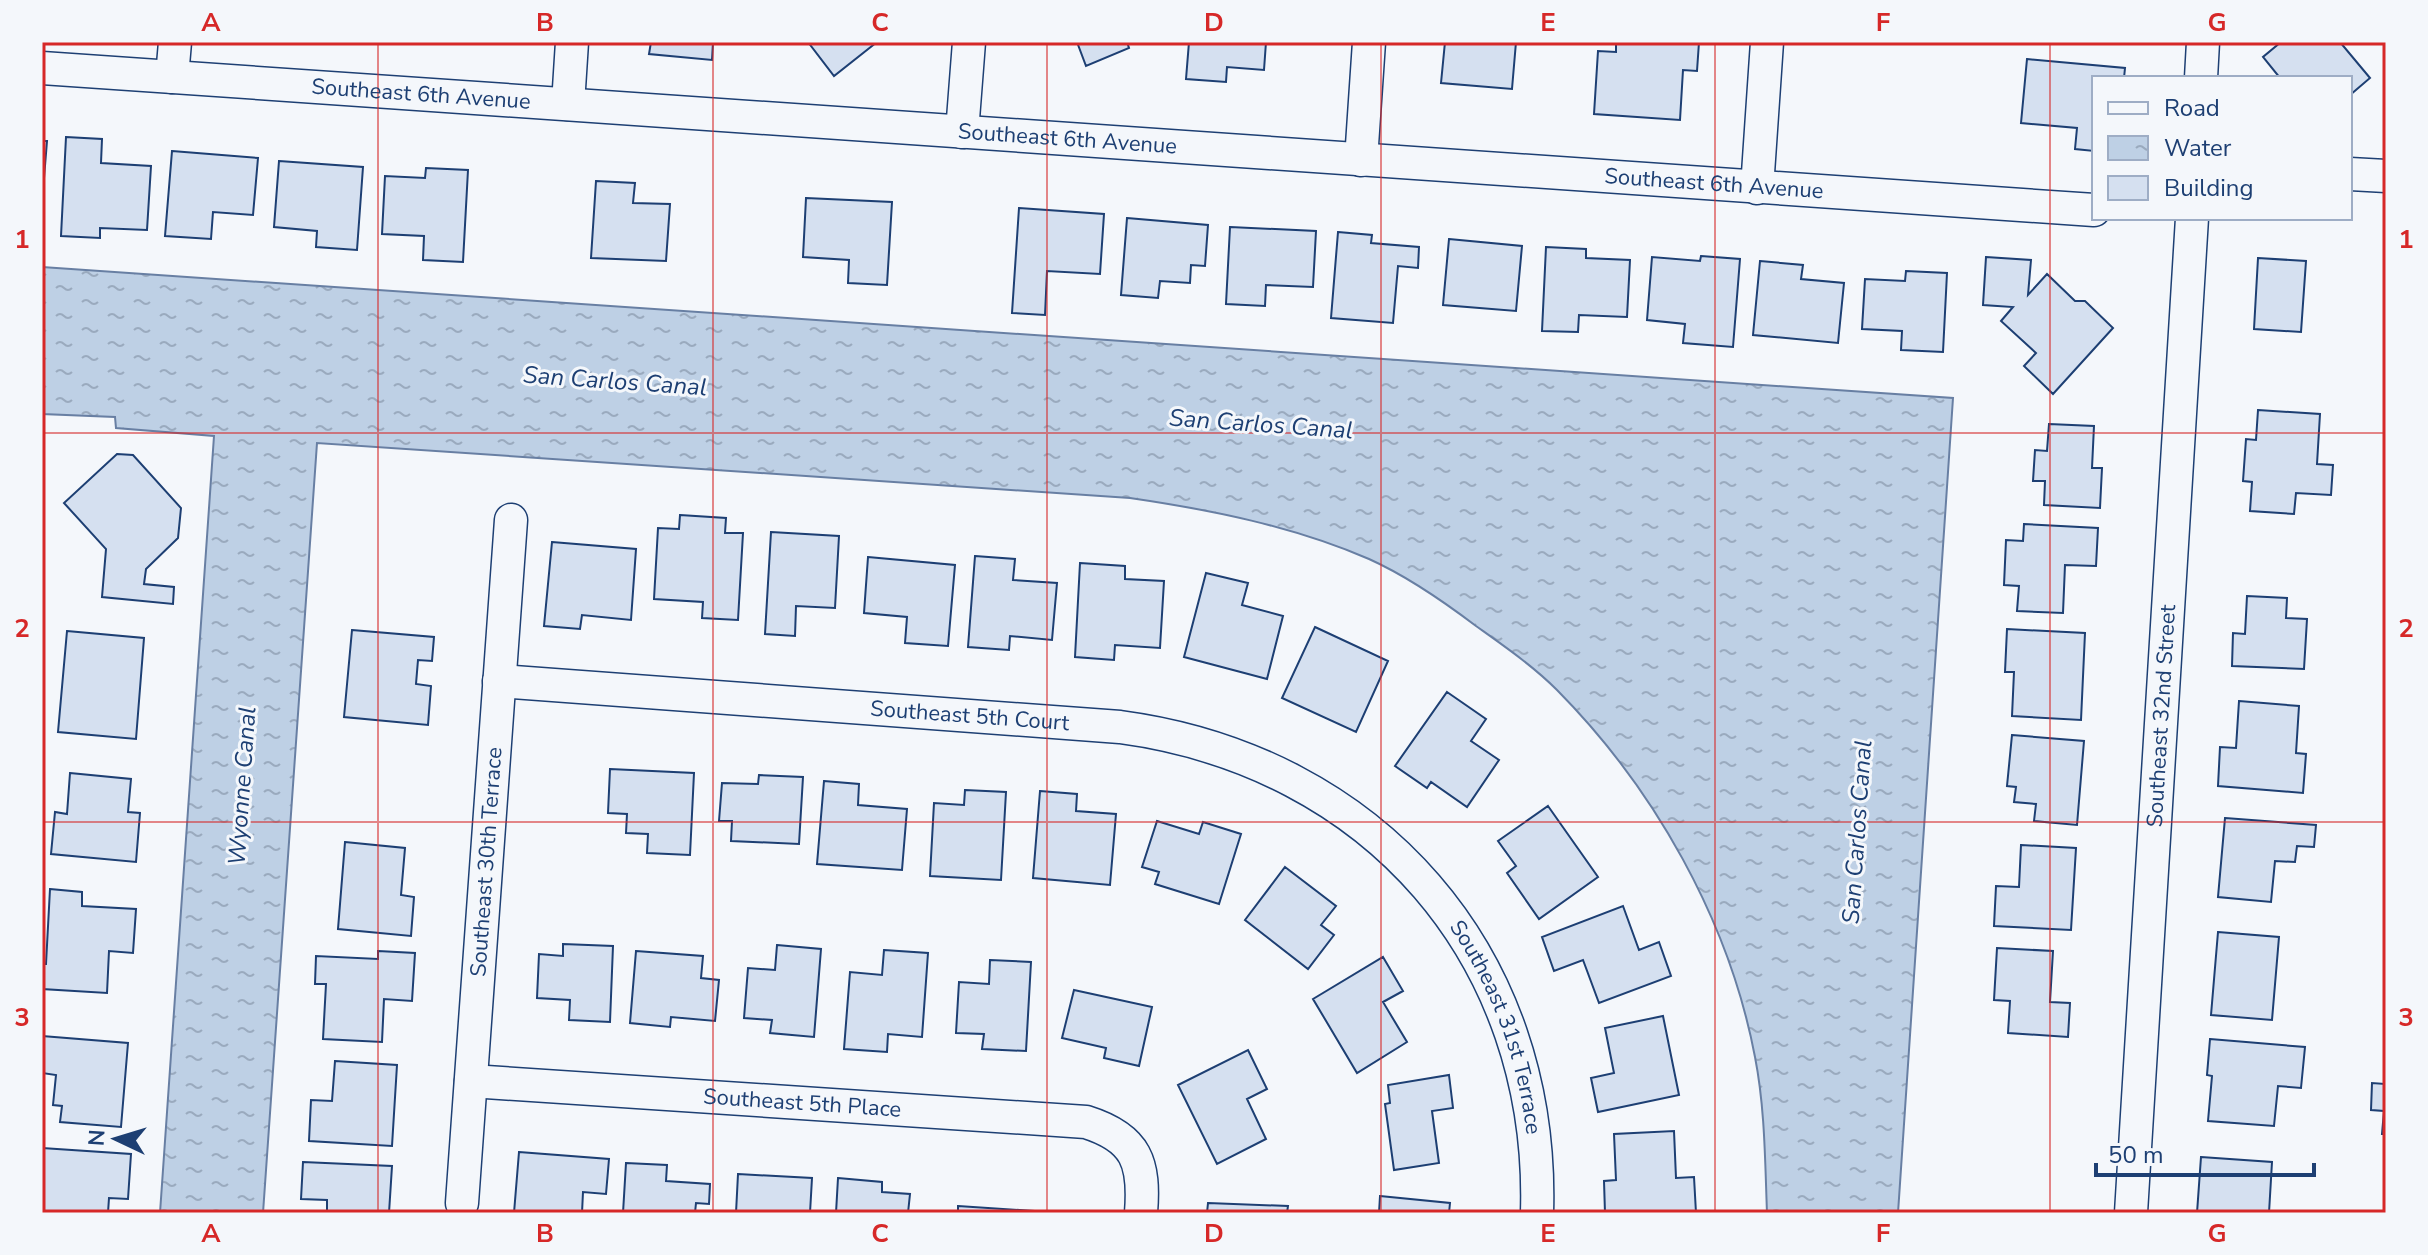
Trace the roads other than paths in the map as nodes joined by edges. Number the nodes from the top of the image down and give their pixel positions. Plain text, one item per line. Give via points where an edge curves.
1 (175, 42) edge
2 (572, 42) edge
3 (969, 42) edge
4 (1369, 42) edge
5 (1767, 42) edge
6 (2203, 42) edge
7 (42, 68) edge
8 (2201, 76) edge
9 (172, 77) junction
10 (568, 104) junction
11 (962, 132) junction
12 (1361, 160) junction
13 (2352, 174) edge
14 (2386, 176) edge
15 (1757, 188) junction
16 (2092, 210) edge
17 (2192, 220) edge
18 (511, 520) dead end
19 (499, 681) junction
20 (1405, 862) joint
21 (471, 1081) junction
22 (462, 1203) dead end
23 (1141, 1213) edge
24 (1537, 1213) edge
25 (2131, 1213) edge

1 - 9 street
2 - 10 street
3 - 11 street
4 - 12 street
5 - 15 street
6 - 8 street
7 - 9 street, Southeast 6th Avenue
9 - 10 street, Southeast 6th Avenue
10 - 11 street, Southeast 6th Avenue
11 - 12 street, Southeast 6th Avenue
12 - 15 street, Southeast 6th Avenue
13 - 14 street
15 - 16 street, Southeast 6th Avenue
17 - 25 street, Southeast 32nd Street
18 - 19 street, Southeast 30th Terrace
19 - 20 street, Southeast 5th Court via 1155,732 1222,749 1286,776 1346,812
19 - 21 street, Southeast 30th Terrace
20 - 24 street, Southeast 31st Terrace via 1462,933 1507,1020 1532,1115
21 - 22 street, Southeast 30th Terrace
21 - 23 street, Southeast 5th Place via 1072,1121 1101,1127 1127,1144 1142,1175

